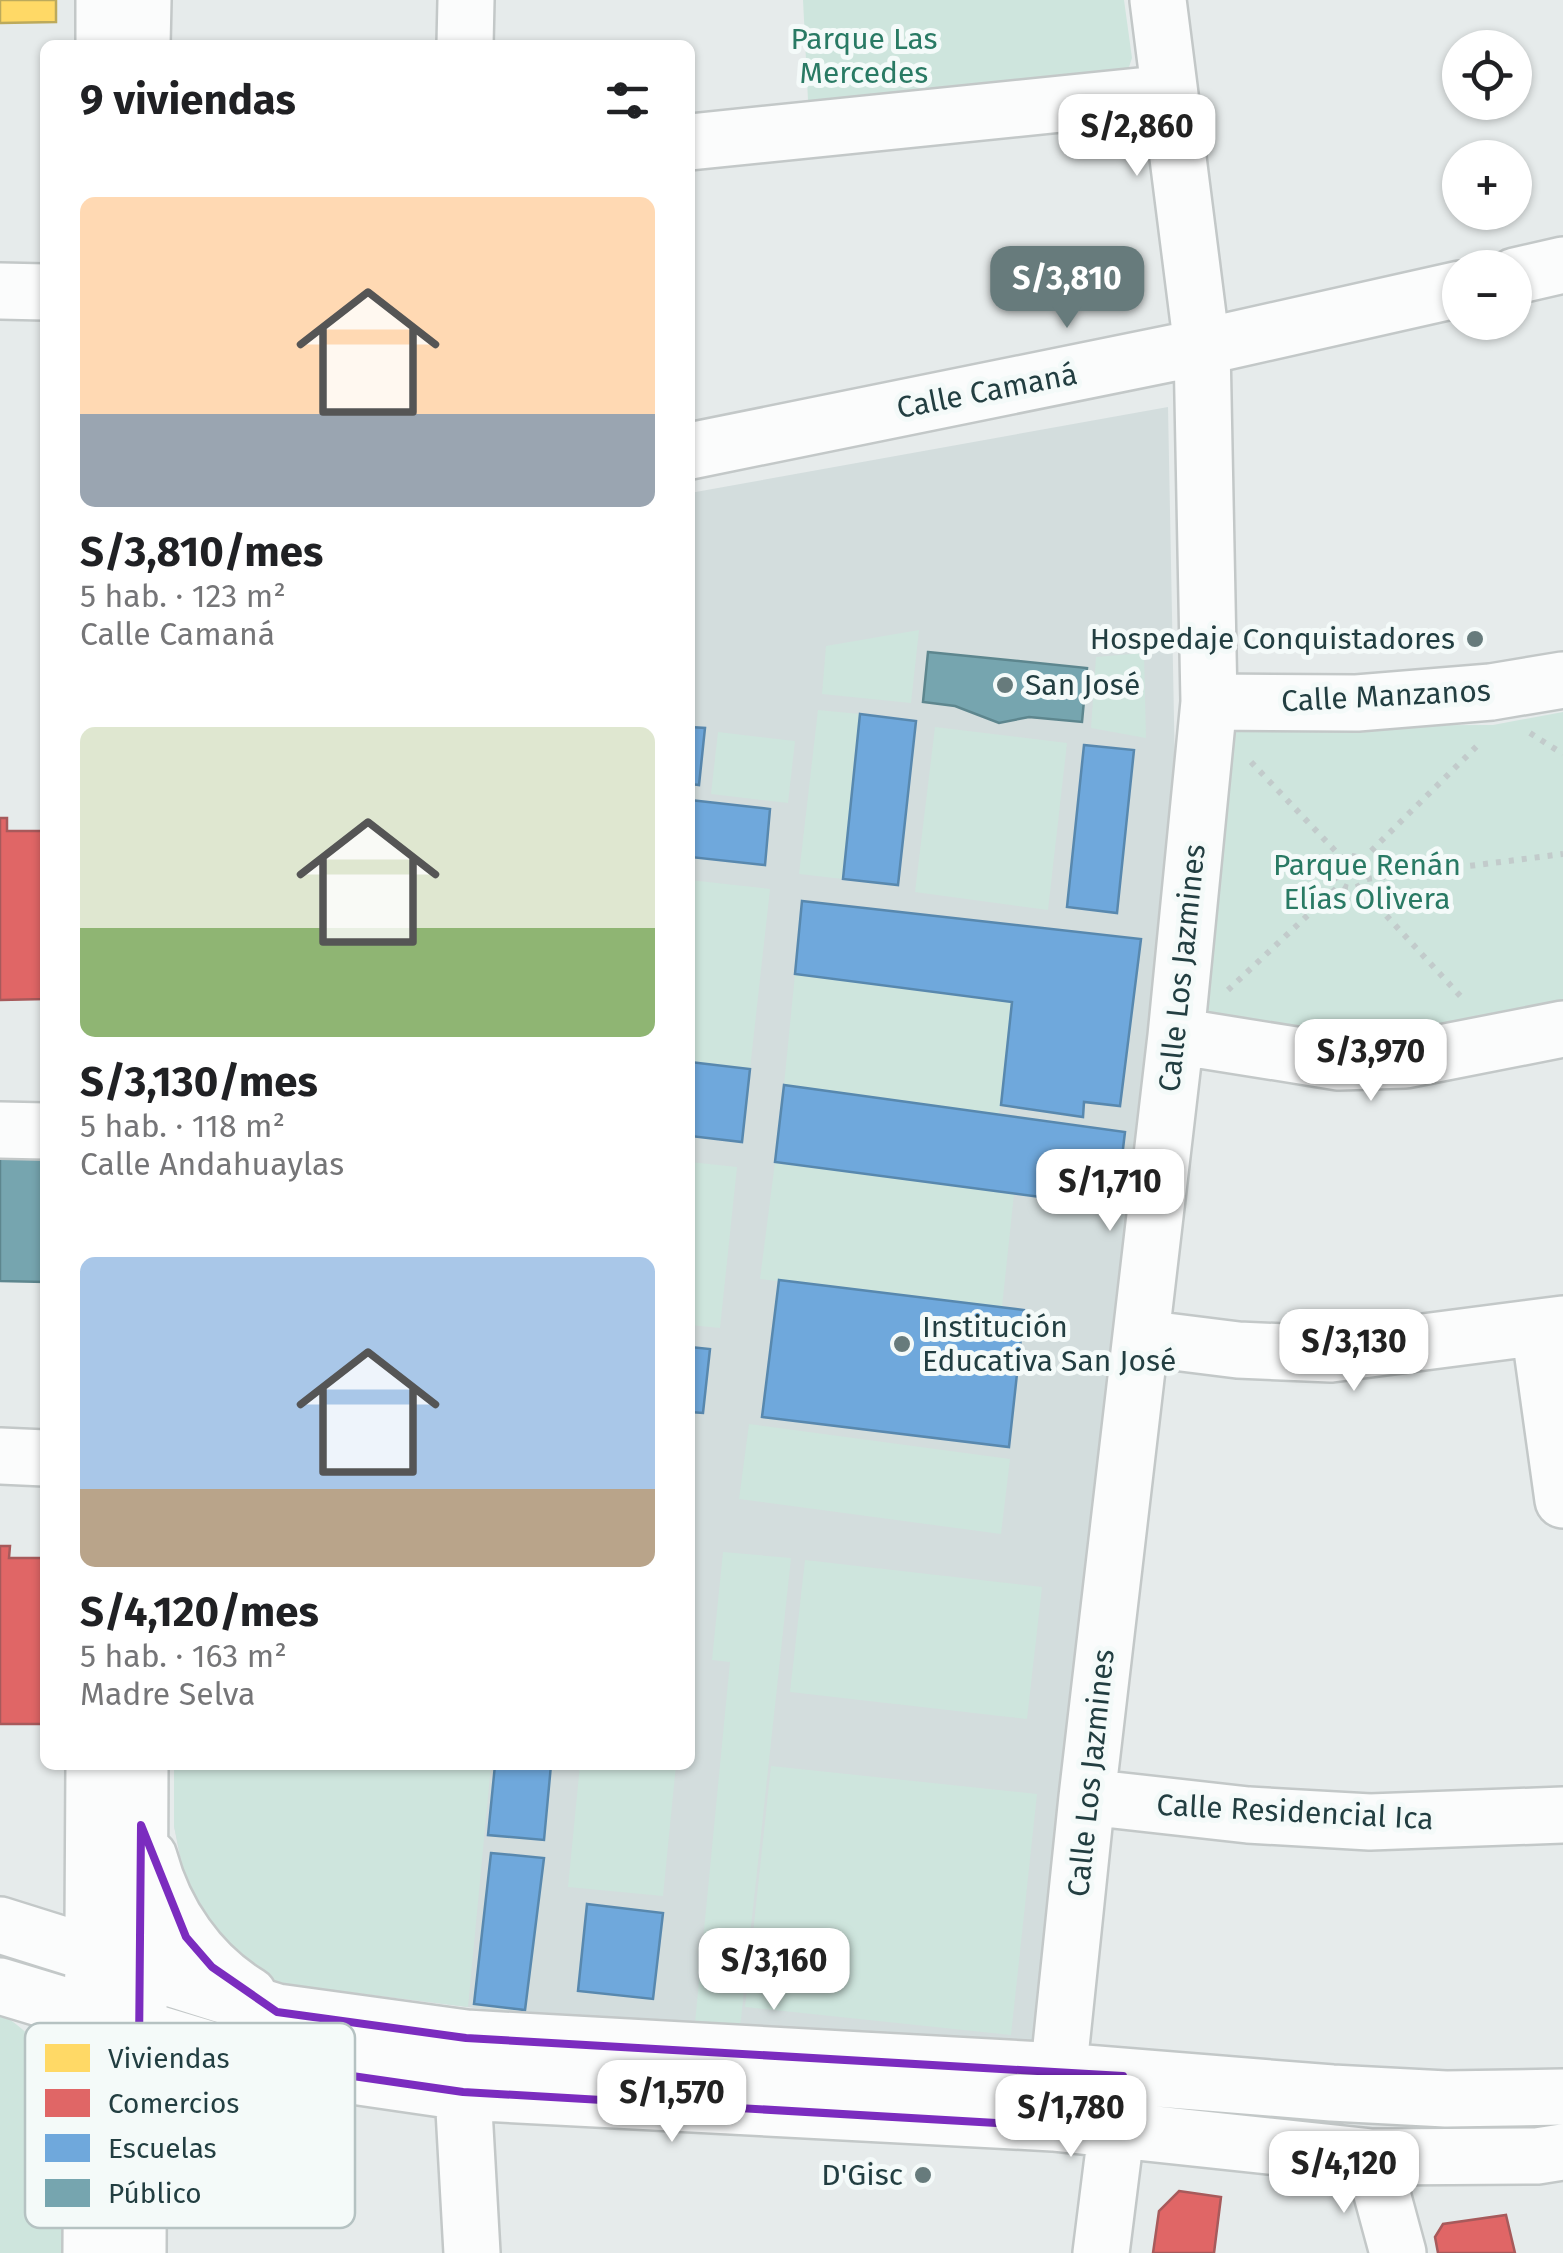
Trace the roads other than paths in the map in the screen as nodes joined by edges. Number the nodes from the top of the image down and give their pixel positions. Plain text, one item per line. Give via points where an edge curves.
1 (104, 0) edge
2 (143, 0) edge
3 (466, 0) edge
4 (1158, 0) edge
5 (104, 40) edge
6 (142, 40) edge
7 (465, 40) edge
8 (1168, 94) junction
9 (695, 141) edge
10 (1563, 266) edge
11 (1532, 272) edge
12 (0, 292) edge
13 (40, 292) edge
14 (1442, 293) edge
15 (1202, 347) junction
16 (695, 450) edge
17 (1563, 680) edge
18 (1209, 702) junction
19 (1563, 1029) edge
20 (1176, 1036) junction
21 (0, 1130) edge
22 (40, 1131) edge
23 (1551, 1326) edge
24 (1142, 1338) junction
25 (0, 1456) edge
26 (40, 1458) edge
27 (1563, 1500) edge
28 (136, 1770) edge
29 (1087, 1798) junction
30 (109, 1800) edge
31 (1563, 1815) edge
32 (4, 1926) edge
33 (115, 1960) junction
34 (0, 1986) edge
35 (0, 1997) edge
36 (277, 2012) junction
37 (115, 2021) junction
38 (44, 2023) edge
39 (122, 2023) edge
40 (466, 2038) junction
41 (355, 2076) edge
42 (1123, 2076) junction
43 (463, 2092) junction
44 (1563, 2096) edge
45 (1056, 2097) junction
46 (1118, 2130) junction
47 (1563, 2152) edge
48 (1372, 2157) junction
49 (91, 2228) edge
50 (91, 2253) edge
51 (472, 2253) edge
52 (1101, 2253) edge
53 (1398, 2253) edge

1 - 5 street
2 - 6 street
3 - 7 street
4 - 8 street, Calle Los Jazmines
8 - 9 street
8 - 15 street, Calle Los Jazmines
10 - 11 street
12 - 13 street
14 - 15 street, Calle Camaná
15 - 16 street, Calle Camaná
15 - 18 street, Calle Los Jazmines
17 - 18 street, Calle Manzanos via 1357,703
18 - 20 street, Calle Los Jazmines
19 - 20 street via 1406,1060 1340,1062
20 - 24 street, Calle Los Jazmines
21 - 22 street
23 - 24 street via 1331,1354
23 - 27 street
24 - 29 street, Calle Los Jazmines
25 - 26 street
28 - 30 street
29 - 31 street, Calle Residencial Ica via 1370,1822
29 - 45 street, Calle Los Jazmines
30 - 32 street via 74,1876
30 - 33 street
30 - 36 street via 186,1937 212,1967
32 - 33 street
33 - 36 street
33 - 37 street
34 - 37 street
35 - 38 street
36 - 40 street
37 - 39 street
40 - 43 street
40 - 45 street
41 - 43 street
42 - 44 street via 1446,2099
42 - 45 street
42 - 46 street
43 - 45 street
43 - 51 street
45 - 46 street
46 - 48 street
46 - 52 street
47 - 48 street
48 - 53 street
49 - 50 street

